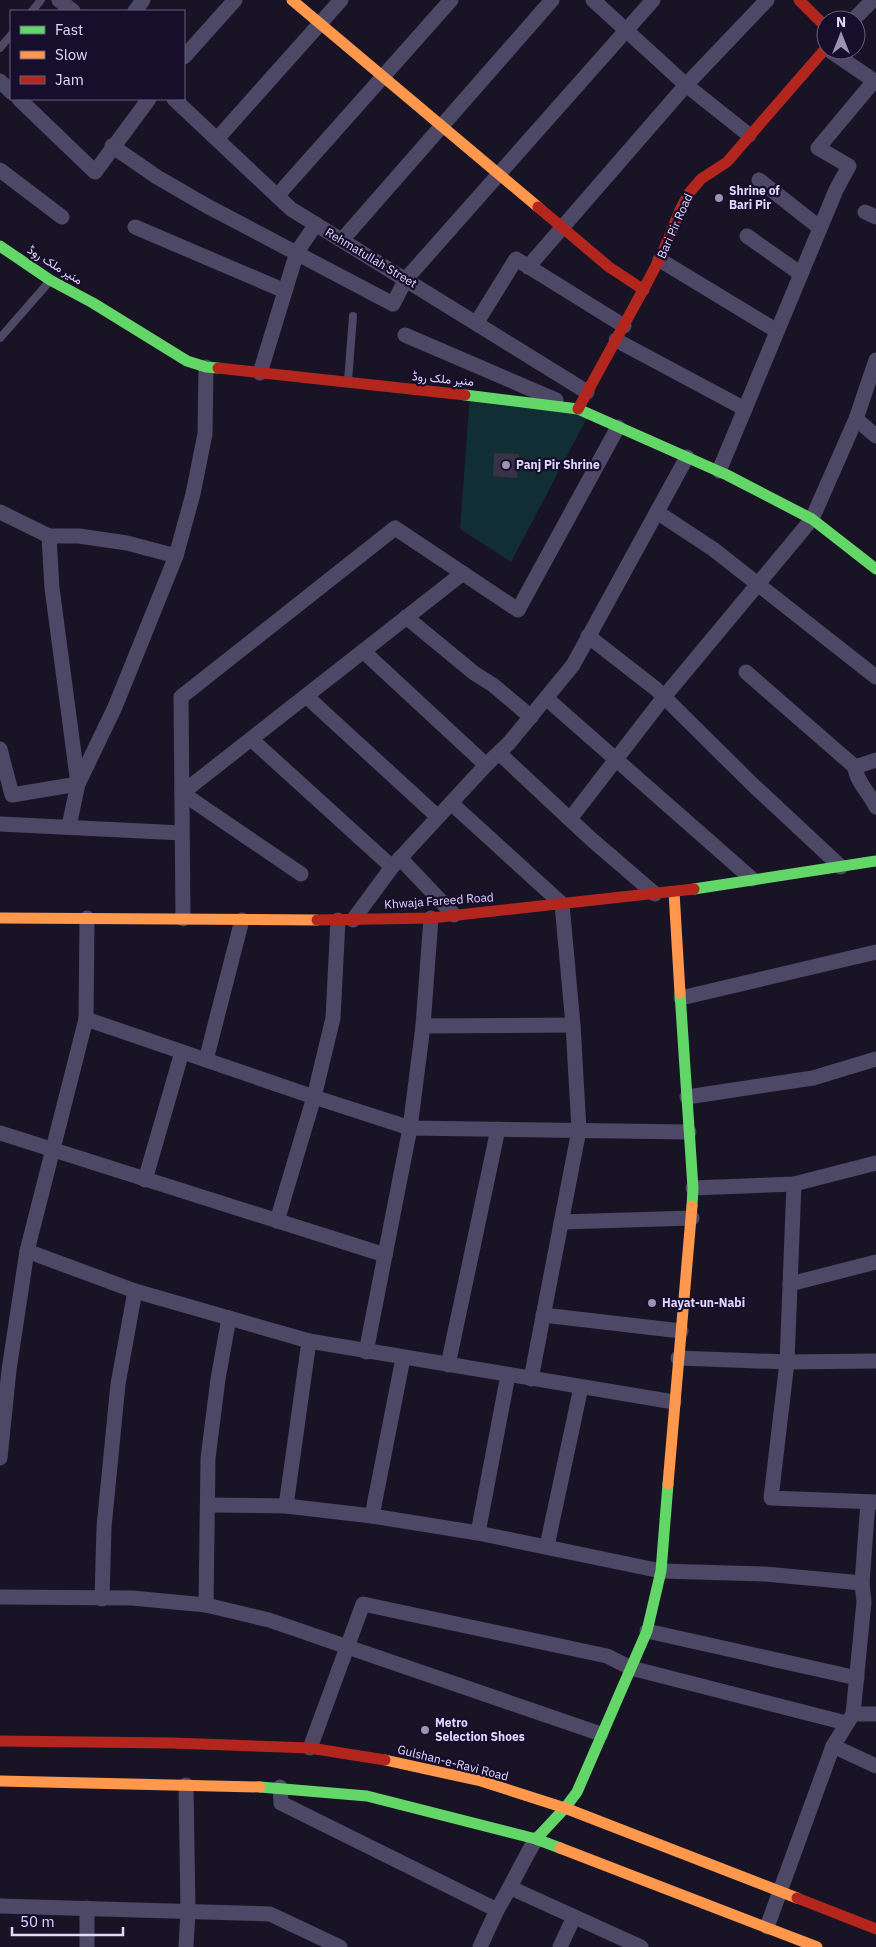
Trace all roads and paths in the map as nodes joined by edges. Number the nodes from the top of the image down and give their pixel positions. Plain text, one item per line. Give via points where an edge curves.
1 (41, 0) edge
2 (59, 0) edge
3 (235, 0) edge
4 (292, 0) edge
5 (341, 0) edge
6 (451, 0) edge
7 (552, 0) edge
8 (593, 0) edge
9 (653, 0) edge
10 (767, 0) edge
11 (799, 0) edge
12 (873, 0) edge
13 (33, 10) edge
14 (71, 10) edge
15 (864, 10) edge
16 (816, 17) edge
17 (321, 23) junction
18 (626, 30) junction
19 (10, 36) edge
20 (0, 48) edge
21 (185, 56) edge
22 (816, 59) edge
23 (844, 60) edge
24 (384, 76) junction
25 (0, 81) edge
26 (875, 81) edge
27 (686, 85) junction
28 (10, 91) edge
29 (20, 100) edge
30 (148, 100) edge
31 (175, 100) edge
32 (442, 125) junction
33 (749, 135) junction
34 (217, 139) junction
35 (112, 146) junction
36 (0, 170) edge
37 (500, 173) junction
38 (759, 180) dead end
39 (277, 196) junction
40 (62, 217) dead end
41 (316, 224) junction
42 (135, 227) dead end
43 (563, 227) junction
44 (820, 228) junction
45 (747, 236) dead end
46 (342, 240) junction
47 (0, 246) edge
48 (297, 252) junction
49 (660, 260) junction
50 (528, 267) junction
51 (801, 274) junction
52 (406, 279) junction
53 (50, 280) junction
54 (644, 290) junction
55 (285, 291) junction
56 (353, 316) dead end
57 (476, 322) junction
58 (777, 331) junction
59 (620, 333) junction
60 (406, 336) dead end
61 (0, 338) edge
62 (876, 360) edge
63 (206, 367) junction
64 (260, 373) junction
65 (348, 383) junction
66 (587, 392) junction
67 (578, 409) junction
68 (745, 409) junction
69 (856, 419) junction
70 (618, 427) junction
71 (876, 436) edge
72 (687, 457) junction
73 (719, 471) junction
74 (0, 512) edge
75 (657, 512) junction
76 (812, 519) junction
77 (49, 536) junction
78 (176, 556) junction
79 (876, 569) edge
80 (463, 573) junction
81 (758, 584) junction
82 (406, 617) junction
83 (588, 636) junction
84 (363, 651) junction
85 (746, 672) dead end
86 (876, 677) edge
87 (306, 696) junction
88 (664, 697) junction
89 (546, 698) junction
90 (531, 717) junction
91 (251, 739) junction
92 (0, 749) edge
93 (499, 752) junction
94 (617, 760) junction
95 (876, 760) edge
96 (486, 764) junction
97 (855, 766) junction
98 (78, 784) junction
99 (182, 793) junction
100 (451, 803) junction
101 (876, 807) edge
102 (438, 817) junction
103 (570, 819) junction
104 (0, 824) edge
105 (69, 826) junction
106 (182, 833) junction
107 (876, 861) edge
108 (396, 863) junction
109 (841, 867) junction
110 (301, 874) dead end
111 (752, 879) junction
112 (674, 892) junction
113 (655, 894) junction
114 (562, 904) junction
115 (454, 915) junction
116 (0, 918) edge
117 (87, 918) junction
118 (431, 918) junction
119 (183, 919) junction
120 (242, 920) junction
121 (346, 920) junction
122 (876, 952) edge
123 (680, 998) junction
124 (86, 1019) junction
125 (573, 1025) junction
126 (423, 1026) junction
127 (182, 1052) junction
128 (876, 1059) edge
129 (206, 1060) junction
130 (314, 1097) junction
131 (687, 1097) junction
132 (410, 1128) junction
133 (498, 1129) junction
134 (579, 1130) junction
135 (689, 1132) junction
136 (0, 1134) edge
137 (53, 1151) junction
138 (876, 1163) edge
139 (145, 1180) junction
140 (794, 1184) junction
141 (693, 1188) junction
142 (692, 1218) junction
143 (277, 1221) junction
144 (561, 1222) junction
145 (27, 1251) junction
146 (385, 1255) junction
147 (876, 1262) edge
148 (790, 1284) junction
149 (135, 1291) junction
150 (543, 1315) junction
151 (229, 1318) junction
152 (681, 1331) junction
153 (309, 1341) junction
154 (366, 1352) junction
155 (403, 1358) junction
156 (678, 1358) junction
157 (876, 1361) edge
158 (787, 1362) junction
159 (448, 1365) junction
160 (508, 1375) junction
161 (531, 1378) junction
162 (581, 1387) junction
163 (674, 1402) junction
164 (0, 1458) edge
165 (872, 1502) edge
166 (208, 1505) junction
167 (286, 1506) junction
168 (372, 1516) junction
169 (478, 1532) junction
170 (547, 1546) junction
171 (661, 1571) junction
172 (862, 1583) junction
173 (0, 1597) edge
174 (102, 1599) junction
175 (870, 1601) edge
176 (206, 1605) junction
177 (647, 1631) junction
178 (347, 1647) junction
179 (631, 1668) junction
180 (857, 1678) junction
181 (876, 1714) edge
182 (850, 1719) junction
183 (602, 1734) junction
184 (0, 1741) edge
185 (833, 1746) junction
186 (310, 1748) junction
187 (876, 1766) edge
188 (0, 1782) edge
189 (186, 1785) junction
190 (280, 1788) junction
191 (565, 1808) junction
192 (536, 1839) junction
193 (511, 1888) junction
194 (779, 1893) junction
195 (0, 1906) edge
196 (87, 1908) junction
197 (497, 1910) junction
198 (188, 1911) junction
199 (574, 1917) junction
200 (767, 1927) junction
201 (876, 1929) edge
202 (87, 1947) edge
203 (186, 1947) edge
204 (340, 1947) edge
205 (480, 1947) edge
206 (560, 1947) edge
207 (641, 1947) edge
208 (817, 1947) edge

1 - 13 lane
2 - 14 street
3 - 21 street
4 - 17 street
5 - 17 street
6 - 24 street
7 - 32 street
8 - 18 street
9 - 18 street
10 - 27 street
11 - 16 street
12 - 15 street
17 - 24 street
17 - 34 street
18 - 27 street
18 - 37 street
19 - 20 lane
22 - 33 street, Bari Pir Road
23 - 26 street
24 - 32 street
24 - 39 street
25 - 28 street
26 - 44 street via 818,148 849,166
27 - 33 street
27 - 43 street
29 - 35 street via 95,172
30 - 35 street
31 - 34 street, Rehmatullah Street
32 - 37 street
32 - 46 street
33 - 49 street, Bari Pir Road via 727,162 696,183 688,194
34 - 39 street, Rehmatullah Street
35 - 48 street via 206,206
36 - 40 street
37 - 43 street
37 - 52 street
38 - 44 street
39 - 41 street, Rehmatullah Street
41 - 46 street, Rehmatullah Street
41 - 48 street
42 - 55 street
43 - 50 street
43 - 54 street via 609,267
44 - 51 street
45 - 51 street
46 - 52 street, Rehmatullah Street
47 - 53 street, منیر ملک روڈ
48 - 52 street via 393,304
48 - 55 street
49 - 54 street, Bari Pir Road
49 - 58 street
50 - 57 street via 516,259
50 - 59 street
51 - 58 street
52 - 57 street, Rehmatullah Street
53 - 61 lane
53 - 63 street, منیر ملک روڈ via 186,360
54 - 59 street, Bari Pir Road
55 - 64 street
56 - 65 lane
57 - 66 street, Rehmatullah Street
58 - 68 street
59 - 66 street, Bari Pir Road
59 - 68 street
60 - 67 street
62 - 69 street
63 - 64 street, منیر ملک روڈ
63 - 78 street via 205,434
64 - 65 street, منیر ملک روڈ
65 - 67 street, منیر ملک روڈ
66 - 67 street, Bari Pir Road
67 - 70 street, منیر ملک روڈ
68 - 73 street
69 - 71 street
69 - 76 street
70 - 72 street, منیر ملک روڈ
70 - 80 street via 518,610
72 - 73 street, منیر ملک روڈ
72 - 75 street
73 - 76 street, منیر ملک روڈ
74 - 77 street
75 - 81 street
75 - 83 street
76 - 79 street, منیر ملک روڈ
76 - 81 street
77 - 78 street via 79,536 127,543
77 - 98 street via 52,588
78 - 98 street via 115,707
80 - 82 street
80 - 99 street via 395,528 181,697
81 - 86 street
81 - 88 street
82 - 84 street
82 - 90 street
83 - 88 street
83 - 89 street via 573,665
84 - 87 street
84 - 96 street
85 - 97 street
87 - 91 street
87 - 102 street
88 - 94 street
88 - 109 street
89 - 90 street
89 - 94 street
90 - 93 street
91 - 99 street
91 - 108 street
92 - 98 street via 12,794
93 - 96 street
93 - 103 street
94 - 103 street
94 - 111 street
95 - 97 street
96 - 100 street
97 - 101 street via 856,776
98 - 105 street
99 - 106 street
99 - 110 street
100 - 102 street
100 - 114 street
102 - 108 street
103 - 113 street
104 - 105 street
105 - 106 street
106 - 119 street
107 - 109 street, Khwaja Fareed Road
108 - 115 street
108 - 121 street
109 - 111 street, Khwaja Fareed Road
111 - 112 street, Khwaja Fareed Road
112 - 113 street, Khwaja Fareed Road
112 - 123 street
113 - 114 street, Khwaja Fareed Road
114 - 115 street, Khwaja Fareed Road
114 - 125 street
115 - 118 street, Khwaja Fareed Road
116 - 117 street, Khwaja Fareed Road
117 - 119 street, Khwaja Fareed Road
117 - 124 street
118 - 121 street, Khwaja Fareed Road
118 - 126 street
119 - 120 street, Khwaja Fareed Road
120 - 121 street, Khwaja Fareed Road
120 - 129 street
121 - 130 street via 333,1018
122 - 123 street
123 - 131 street
124 - 127 street
124 - 137 street
125 - 126 street
125 - 134 street
126 - 132 street
127 - 129 street
127 - 139 street
128 - 131 street via 813,1078
129 - 130 street
130 - 132 street
130 - 143 street
131 - 135 street
132 - 133 street
132 - 146 street
133 - 134 street
133 - 159 street
134 - 135 street
134 - 144 street
135 - 141 street
136 - 137 street
137 - 139 street
137 - 145 street
138 - 140 street
139 - 143 street
140 - 141 street
140 - 148 street
141 - 142 street
142 - 144 street
142 - 152 street
143 - 146 street
144 - 150 street
145 - 149 street
145 - 164 street
146 - 154 street
147 - 148 street
148 - 158 street
149 - 151 street
149 - 174 street via 118,1384 104,1527
150 - 152 street
150 - 161 street
151 - 153 street
151 - 166 street via 209,1448
152 - 156 street
153 - 154 street
153 - 167 street
154 - 155 street
155 - 159 street
155 - 168 street
156 - 158 street
156 - 163 street
157 - 158 street
158 - 165 street via 771,1498
159 - 160 street
160 - 161 street
160 - 169 street
161 - 162 street
162 - 163 street
162 - 170 street
163 - 171 street
165 - 172 street
166 - 167 street
166 - 176 street
167 - 168 street
168 - 169 street
169 - 170 street
170 - 171 street
171 - 172 street via 765,1574
171 - 177 street
172 - 175 street
173 - 174 street
174 - 176 street via 132,1598
175 - 180 street
176 - 178 street via 269,1620
177 - 179 street
177 - 180 street
178 - 179 street via 363,1604 607,1656
178 - 183 street
178 - 186 street
179 - 182 street
179 - 183 street
180 - 182 street
181 - 182 street
182 - 185 street
183 - 191 street via 578,1792
184 - 186 street, Gulshan-e-Ravi Road
185 - 187 street
185 - 194 street
186 - 191 street, Gulshan-e-Ravi Road via 481,1781
188 - 189 street
189 - 190 street
189 - 198 street
190 - 192 street via 367,1796
190 - 197 street via 280,1803
191 - 192 street
191 - 194 street, Gulshan-e-Ravi Road
192 - 193 street
192 - 200 street
193 - 197 street
193 - 199 street
194 - 200 street
194 - 201 street, Gulshan-e-Ravi Road
195 - 196 street
196 - 198 street
196 - 202 street
197 - 205 street
198 - 203 street
198 - 204 street via 270,1914
199 - 206 street
199 - 207 street
200 - 208 street

